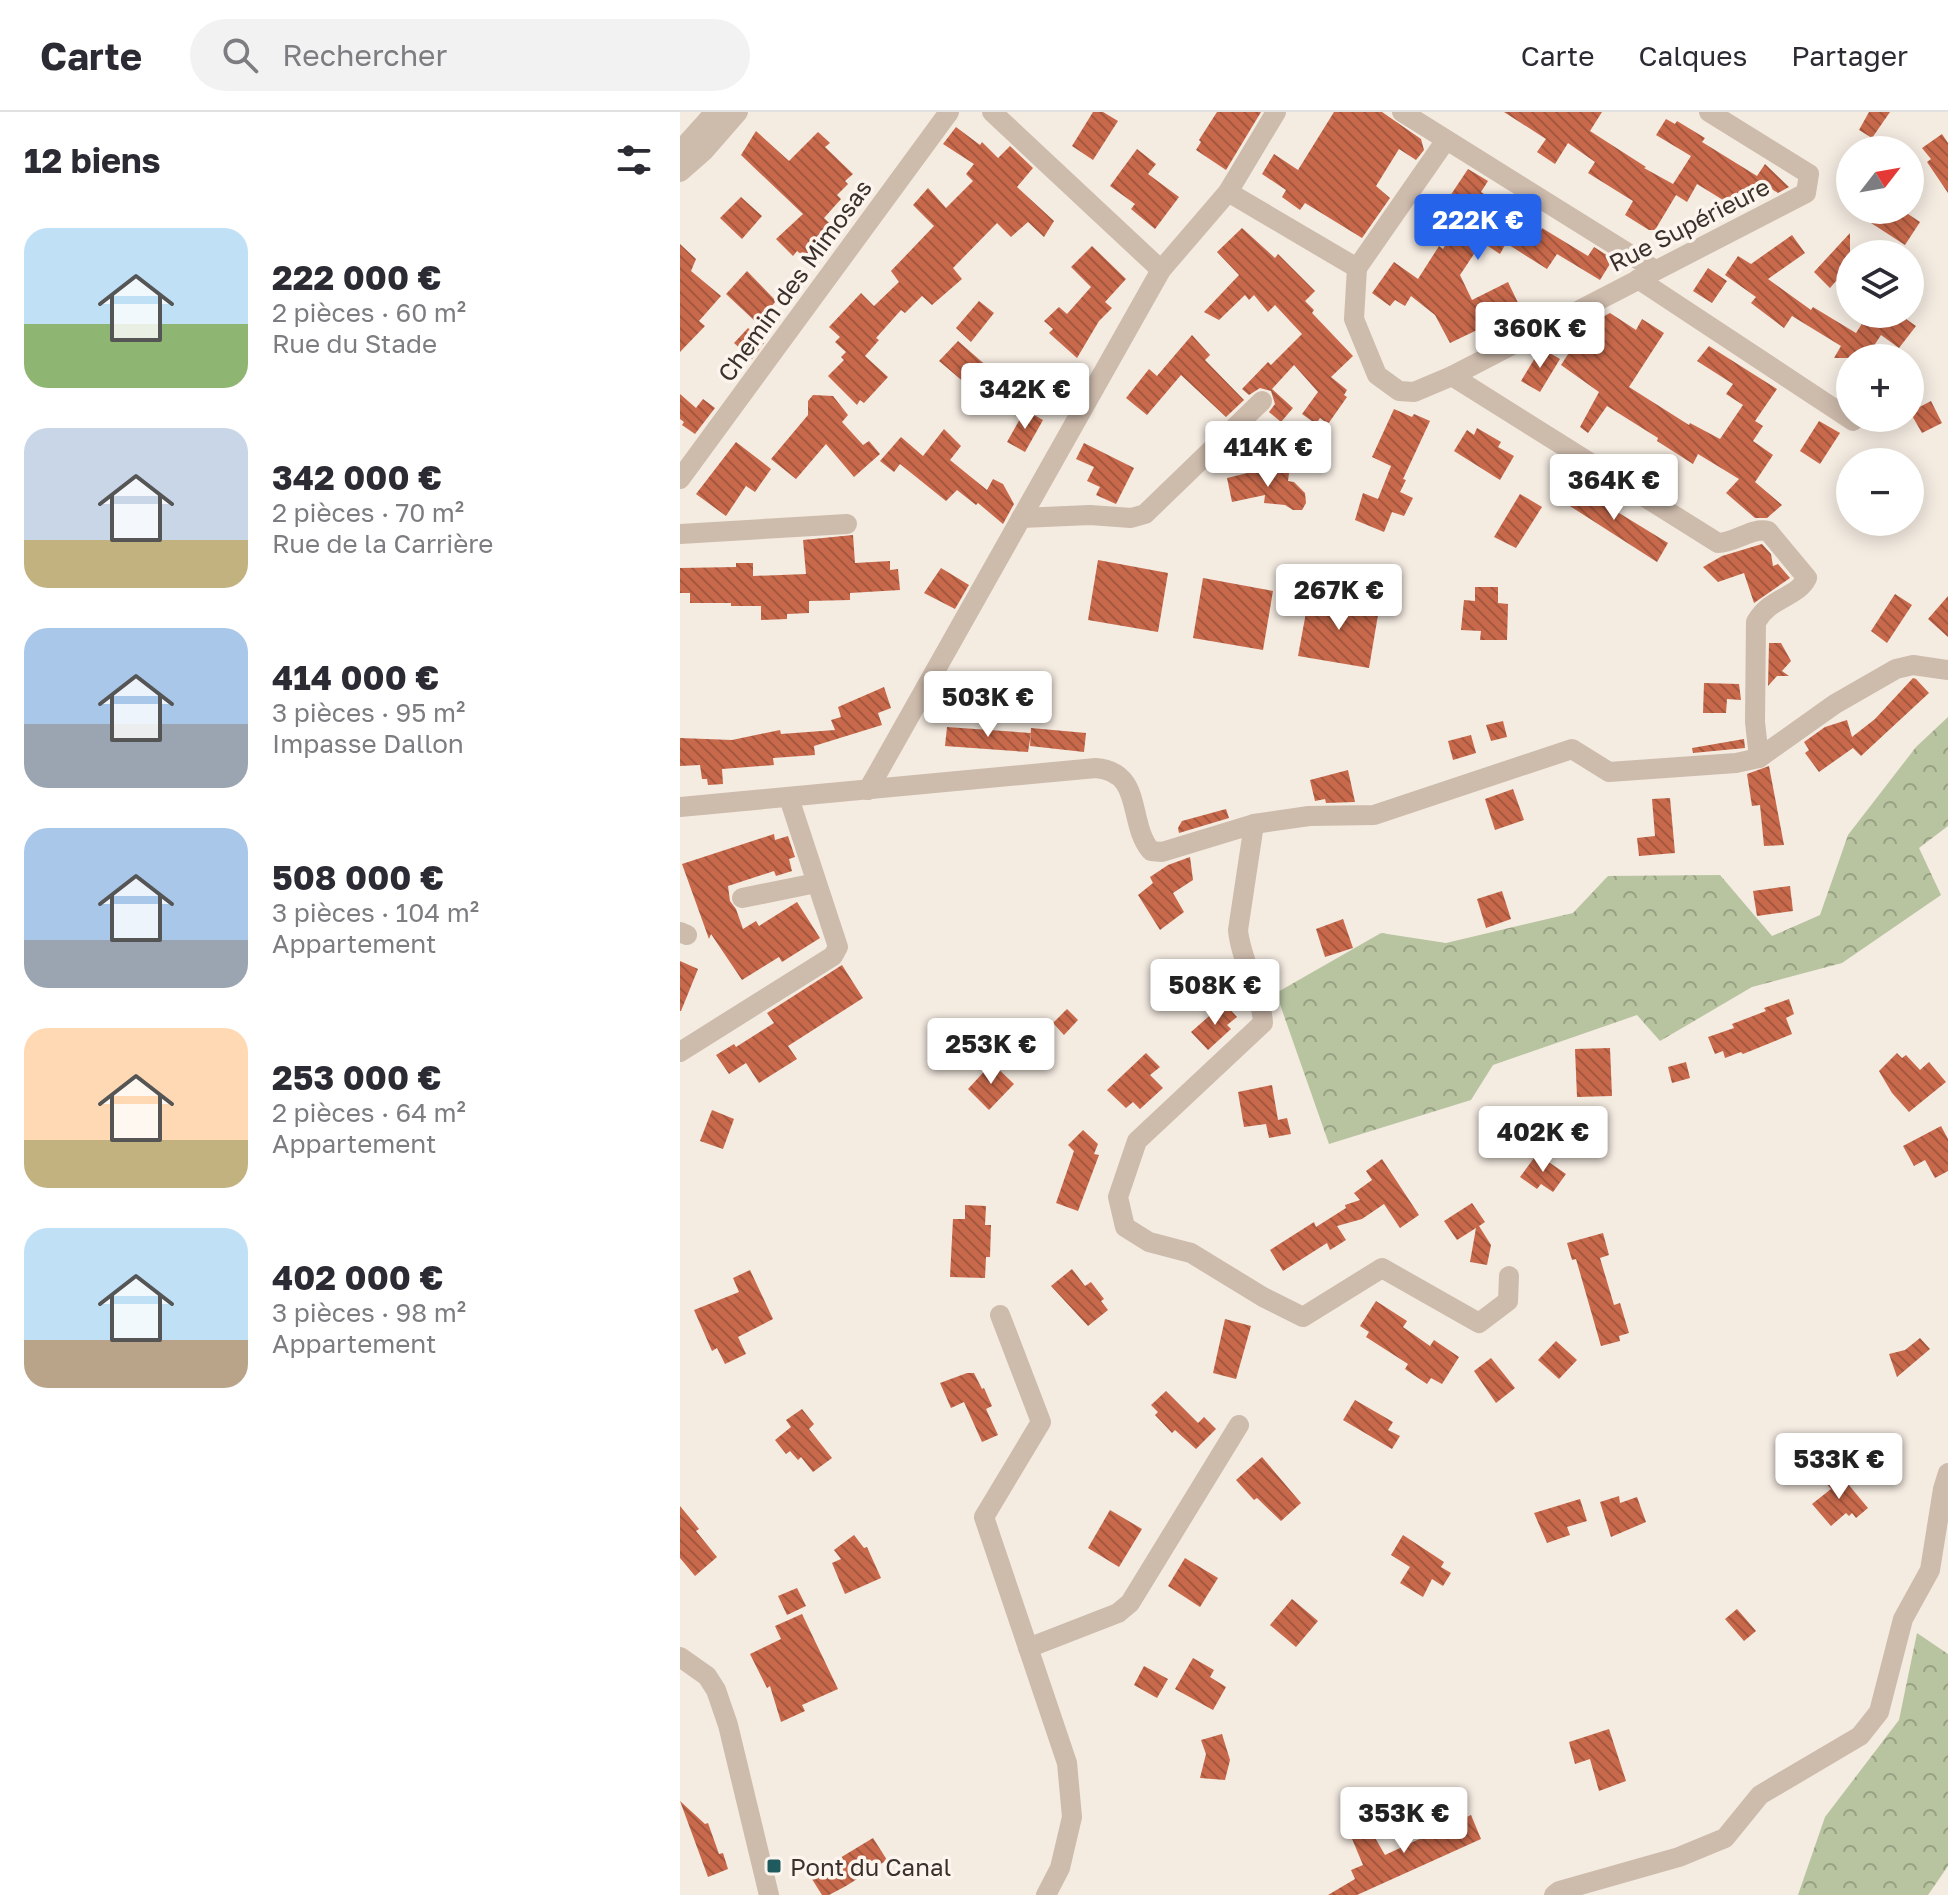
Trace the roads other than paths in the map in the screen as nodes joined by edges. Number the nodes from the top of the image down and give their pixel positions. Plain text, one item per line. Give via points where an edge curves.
1 (715, 112) edge
2 (738, 112) edge
3 (949, 112) edge
4 (992, 112) edge
5 (1276, 112) edge
6 (1402, 112) edge
7 (1709, 112) edge
8 (1446, 140) junction
9 (680, 151) edge
10 (680, 172) edge
11 (1228, 192) junction
12 (1357, 268) junction
13 (1161, 270) junction
14 (1646, 275) junction
15 (1452, 376) junction
16 (1262, 401) dead end
17 (1836, 409) edge
18 (680, 479) edge
19 (1021, 518) junction
20 (847, 524) dead end
21 (680, 534) edge
22 (1948, 670) edge
23 (1759, 758) junction
24 (868, 790) junction
25 (789, 798) junction
26 (680, 807) edge
27 (1254, 824) junction
28 (816, 883) junction
29 (742, 898) dead end
30 (680, 1052) edge
31 (1509, 1276) dead end
32 (1000, 1315) dead end
33 (1239, 1425) dead end
34 (1948, 1473) edge
35 (1028, 1648) junction
36 (680, 1657) edge
37 (769, 1895) edge
38 (1046, 1895) edge
39 (1554, 1895) edge

1 - 9 street
2 - 10 street
3 - 18 street, Chemin des Mimosas
4 - 13 street
5 - 11 street
6 - 8 street
7 - 14 street, Rue Supérieure via 1809,174 1806,193
8 - 12 street
8 - 14 street
11 - 12 street
11 - 13 street
12 - 15 street, Rue Supérieure via 1354,319 1377,375 1399,391 1414,392
13 - 19 street
14 - 15 street, Rue Supérieure
14 - 17 street
15 - 23 street via 1718,543 1768,531 1807,578 1763,608 1756,622
16 - 19 street via 1145,514
19 - 24 street
20 - 21 street
22 - 23 street via 1913,665 1896,669
23 - 27 street via 1609,772 1572,749 1374,815
24 - 25 street
24 - 27 street via 1096,768 1112,770 1124,780 1142,840 1151,851
25 - 26 street
25 - 28 street
27 - 31 street via 1238,930 1263,1023 1137,1141 1118,1197 1125,1227 1149,1242 1191,1253 1303,1317 1382,1268 1479,1323 1508,1301
28 - 29 street
28 - 30 street via 838,947 833,956
32 - 35 street via 1041,1422 984,1517
33 - 35 street via 1130,1603 1118,1613
34 - 39 street via 1930,1570 1903,1619 1879,1712 1860,1736 1760,1795 1725,1838
35 - 38 street via 1067,1763 1072,1817 1060,1868
36 - 37 street via 707,1676 716,1690

